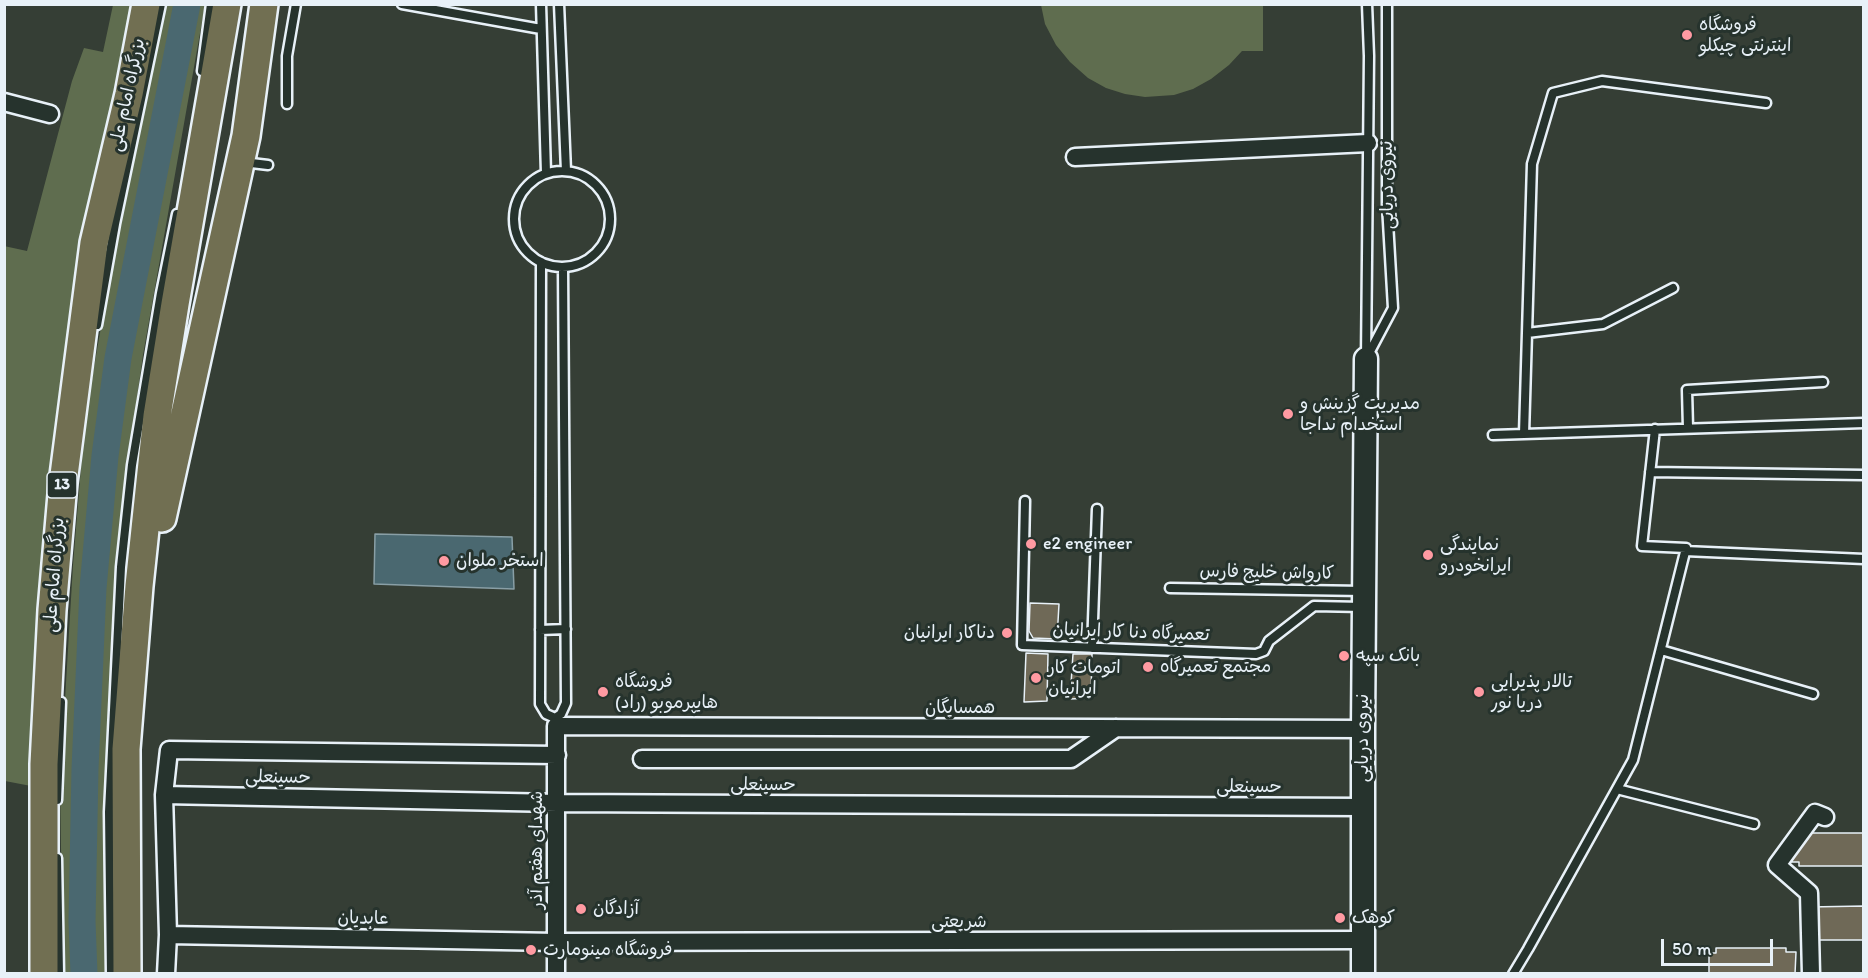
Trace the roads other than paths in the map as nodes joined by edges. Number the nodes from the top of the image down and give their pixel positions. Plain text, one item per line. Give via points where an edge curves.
1 (146, 4) edge
2 (161, 4) edge
3 (211, 4) edge
4 (227, 4) edge
5 (264, 4) edge
6 (296, 4) edge
7 (402, 4) edge
8 (541, 4) edge
9 (559, 4) edge
10 (1367, 4) edge
11 (1387, 4) edge
12 (541, 29) junction
13 (202, 75) dead end
14 (4, 102) edge
15 (1766, 103) dead end
16 (287, 104) dead end
17 (50, 114) dead end
18 (1368, 143) junction
19 (1075, 157) dead end
20 (240, 162) junction
21 (268, 165) dead end
22 (566, 171) junction
23 (546, 173) junction
24 (180, 202) dead end
25 (541, 262) junction
26 (562, 268) junction
27 (1672, 288) dead end
28 (96, 330) dead end
29 (1527, 333) junction
30 (1366, 359) junction
31 (1823, 382) dead end
32 (1863, 423) edge
33 (1688, 428) junction
34 (1655, 429) junction
35 (1524, 434) junction
36 (1493, 435) dead end
37 (1650, 471) junction
38 (1863, 475) edge
39 (1025, 501) dead end
40 (1097, 509) dead end
41 (1686, 551) junction
42 (1863, 559) edge
43 (1170, 588) dead end
44 (1364, 599) junction
45 (566, 629) junction
46 (540, 630) junction
47 (1092, 648) junction
48 (1661, 650) junction
49 (131, 685) junction
50 (61, 693) dead end
51 (1814, 694) dead end
52 (556, 722) junction
53 (1116, 728) junction
54 (1363, 729) junction
55 (557, 755) junction
56 (642, 759) dead end
57 (1617, 789) junction
58 (164, 795) junction
59 (557, 803) junction
60 (1363, 807) junction
61 (57, 811) dead end
62 (1825, 817) dead end
63 (1754, 824) dead end
64 (57, 853) dead end
65 (168, 935) junction
66 (1363, 940) junction
67 (556, 942) junction
68 (44, 974) edge
69 (59, 974) edge
70 (111, 974) edge
71 (128, 974) edge
72 (166, 974) edge
73 (556, 974) edge
74 (1363, 974) edge
75 (1513, 974) edge
76 (1811, 974) edge

1 - 68 highway, بزرگراه امام علی / 13 via 94,243 63,483 44,764
2 - 28 lane
3 - 13 lane
4 - 49 highway via 158,416
5 - 20 highway
6 - 16 lane via 286,56
7 - 12 lane
8 - 12 lane
9 - 22 lane
10 - 18 lane, نیروی دریایی
11 - 30 lane, نیروی دریایی via 1387,206 1393,308
12 - 23 lane
14 - 17 street
15 - 29 lane via 1602,81 1553,93 1532,164
18 - 19 street
18 - 30 lane, نیروی دریایی
20 - 21 lane
20 - 49 highway via 166,500
22 - 23 lane
22 - 26 lane via 593,182 603,194 610,227 593,256 579,265
23 - 25 lane via 522,191 513,220 523,248
24 - 70 lane via 132,465 121,567 109,812
25 - 26 lane
25 - 46 lane
26 - 45 lane
27 - 29 lane via 1603,324
29 - 35 lane
30 - 44 main road, نیروی دریایی
31 - 33 lane via 1687,390
32 - 33 lane
33 - 34 lane
34 - 35 lane
34 - 37 lane
35 - 36 lane
37 - 38 lane
37 - 41 lane via 1642,546
39 - 47 lane, تعمیرگاه دنا کار ایرانیان via 1022,645
40 - 47 lane
41 - 42 lane
41 - 48 lane
43 - 44 lane, کارواش خلیج فارس
44 - 47 lane, تعمیرگاه دنا کار ایرانیان via 1314,606 1256,654
44 - 54 main road, نیروی دریایی
45 - 46 lane
45 - 52 lane via 566,703
46 - 52 lane via 540,704
48 - 51 lane
48 - 57 lane via 1633,760
49 - 71 highway via 126,760
50 - 61 lane
52 - 53 street, همسایگان
52 - 55 street, شهدای هفتم آذر
53 - 54 street, همسایگان
53 - 56 street via 1071,759
54 - 60 main road, نیروی دریایی
55 - 58 street via 169,750
55 - 59 street, شهدای هفتم آذر
57 - 63 lane
57 - 75 lane
58 - 59 street, حسینعلی
58 - 65 street
59 - 60 street, حسینعلی
59 - 67 street, شهدای هفتم آذر
60 - 66 main road, نیروی دریایی
62 - 76 street via 1815,813 1777,865 1809,893
64 - 69 lane
65 - 67 street, عابدیان
65 - 72 street
66 - 67 street, شریعتی
66 - 74 main road, نیروی دریایی
67 - 73 street, شهدای هفتم آذر

